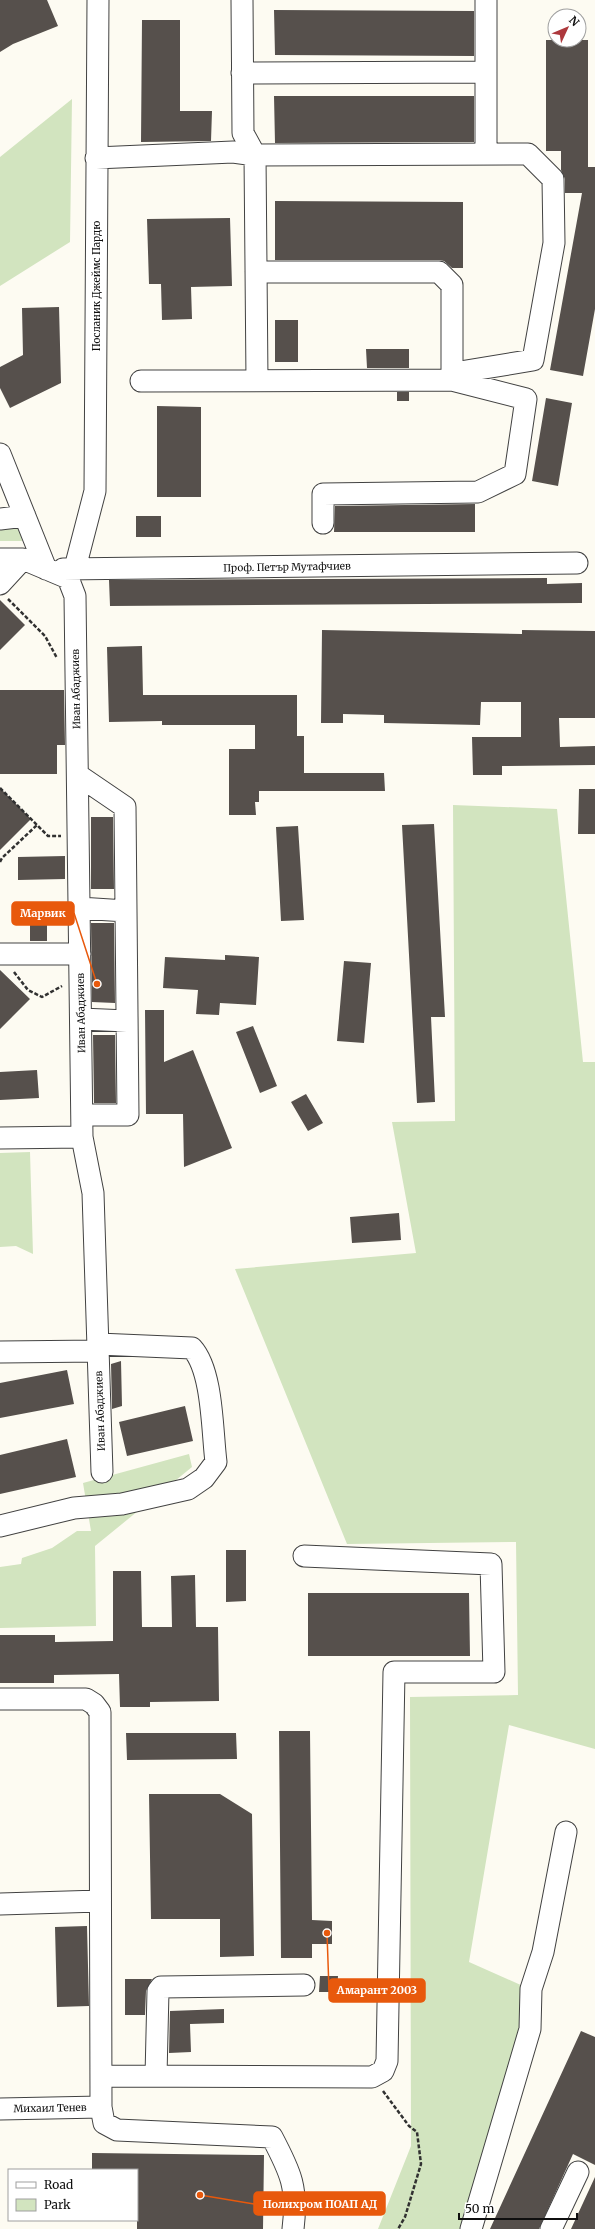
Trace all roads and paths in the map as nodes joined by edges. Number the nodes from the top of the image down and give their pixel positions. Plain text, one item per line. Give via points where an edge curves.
1 (98, 0) edge
2 (242, 0) edge
3 (486, 0) edge
4 (486, 72) junction
5 (242, 73) junction
6 (486, 154) junction
7 (256, 155) junction
8 (96, 158) junction
9 (256, 272) junction
10 (257, 380) junction
11 (452, 380) junction
12 (141, 381) dead end
13 (0, 454) edge
14 (25, 516) junction
15 (0, 519) edge
16 (323, 523) dead end
17 (0, 559) edge
18 (23, 559) junction
19 (577, 563) dead end
20 (75, 568) junction
21 (46, 569) junction
22 (2, 590) edge
23 (34, 626) dead end
24 (78, 775) junction
25 (0, 788) edge
26 (37, 825) junction
27 (78, 836) junction
28 (0, 862) edge
29 (79, 908) junction
30 (126, 911) junction
31 (80, 954) junction
32 (5, 960) edge
33 (42, 997) dead end
34 (81, 1019) junction
35 (127, 1021) junction
36 (82, 1115) junction
37 (82, 1137) junction
38 (0, 1138) edge
39 (98, 1347) junction
40 (0, 1352) edge
41 (102, 1472) dead end
42 (0, 1526) edge
43 (304, 1556) dead end
44 (0, 1699) edge
45 (566, 1832) dead end
46 (100, 1901) junction
47 (0, 1904) edge
48 (304, 1985) dead end
49 (101, 2076) junction
50 (156, 2076) junction
51 (372, 2076) junction
52 (101, 2107) junction
53 (0, 2109) edge
54 (578, 2172) dead end
55 (293, 2229) edge
56 (398, 2229) edge
57 (471, 2229) edge
58 (551, 2229) edge

1 - 8 street, Посланик Джеймс Пардю
2 - 5 street
3 - 4 street
4 - 5 street
4 - 6 street
5 - 7 street via 243,133
6 - 7 street
6 - 11 street via 528,154 553,179 554,243 533,360 460,372
7 - 8 street via 233,152
7 - 9 street
8 - 20 street, Посланик Джеймс Пардю via 95,492
9 - 10 street
9 - 11 street via 439,272 452,285
10 - 11 street
10 - 12 street
11 - 16 street via 526,399 515,474 478,492 323,494
13 - 14 street
14 - 15 street
14 - 21 street
17 - 18 street, Проф. Петър Мутафчиев
18 - 21 street, Проф. Петър Мутафчиев
18 - 22 street
19 - 20 street, Проф. Петър Мутафчиев
20 - 21 street, Проф. Петър Мутафчиев
21 - 24 street, Иван Абаджиев via 68,578 75,596
22 - 23 path
24 - 27 street, Иван Абаджиев
24 - 30 street via 125,806
25 - 26 path
26 - 27 path via 48,836
26 - 28 path
27 - 29 street, Иван Абаджиев
29 - 30 street
29 - 31 street, Иван Абаджиев
30 - 35 street
31 - 32 street
31 - 34 street, Иван Абаджиев
32 - 33 path via 28,990
34 - 35 street
34 - 36 street, Иван Абаджиев
35 - 36 street via 128,1114
36 - 37 street, Иван Абаджиев
37 - 38 street
37 - 39 street, Иван Абаджиев via 93,1193
39 - 40 street
39 - 41 street, Иван Абаджиев
39 - 42 street via 192,1348 200,1356 206,1372 216,1462 204,1478 188,1489 122,1504 74,1508
43 - 51 street via 491,1564 494,1672 394,1672 387,2061 383,2071
44 - 46 street via 86,1699 100,1712
45 - 57 street via 543,1952 532,1989 530,2029
46 - 47 street
46 - 49 street
48 - 50 street via 161,1987 158,1991
49 - 50 street
49 - 52 street
50 - 51 street
51 - 56 path via 409,2126 417,2132 421,2164 406,2217
52 - 53 street, Михаил Тенев
52 - 55 street via 104,2123 117,2130 272,2137 292,2181 296,2203
54 - 58 street

